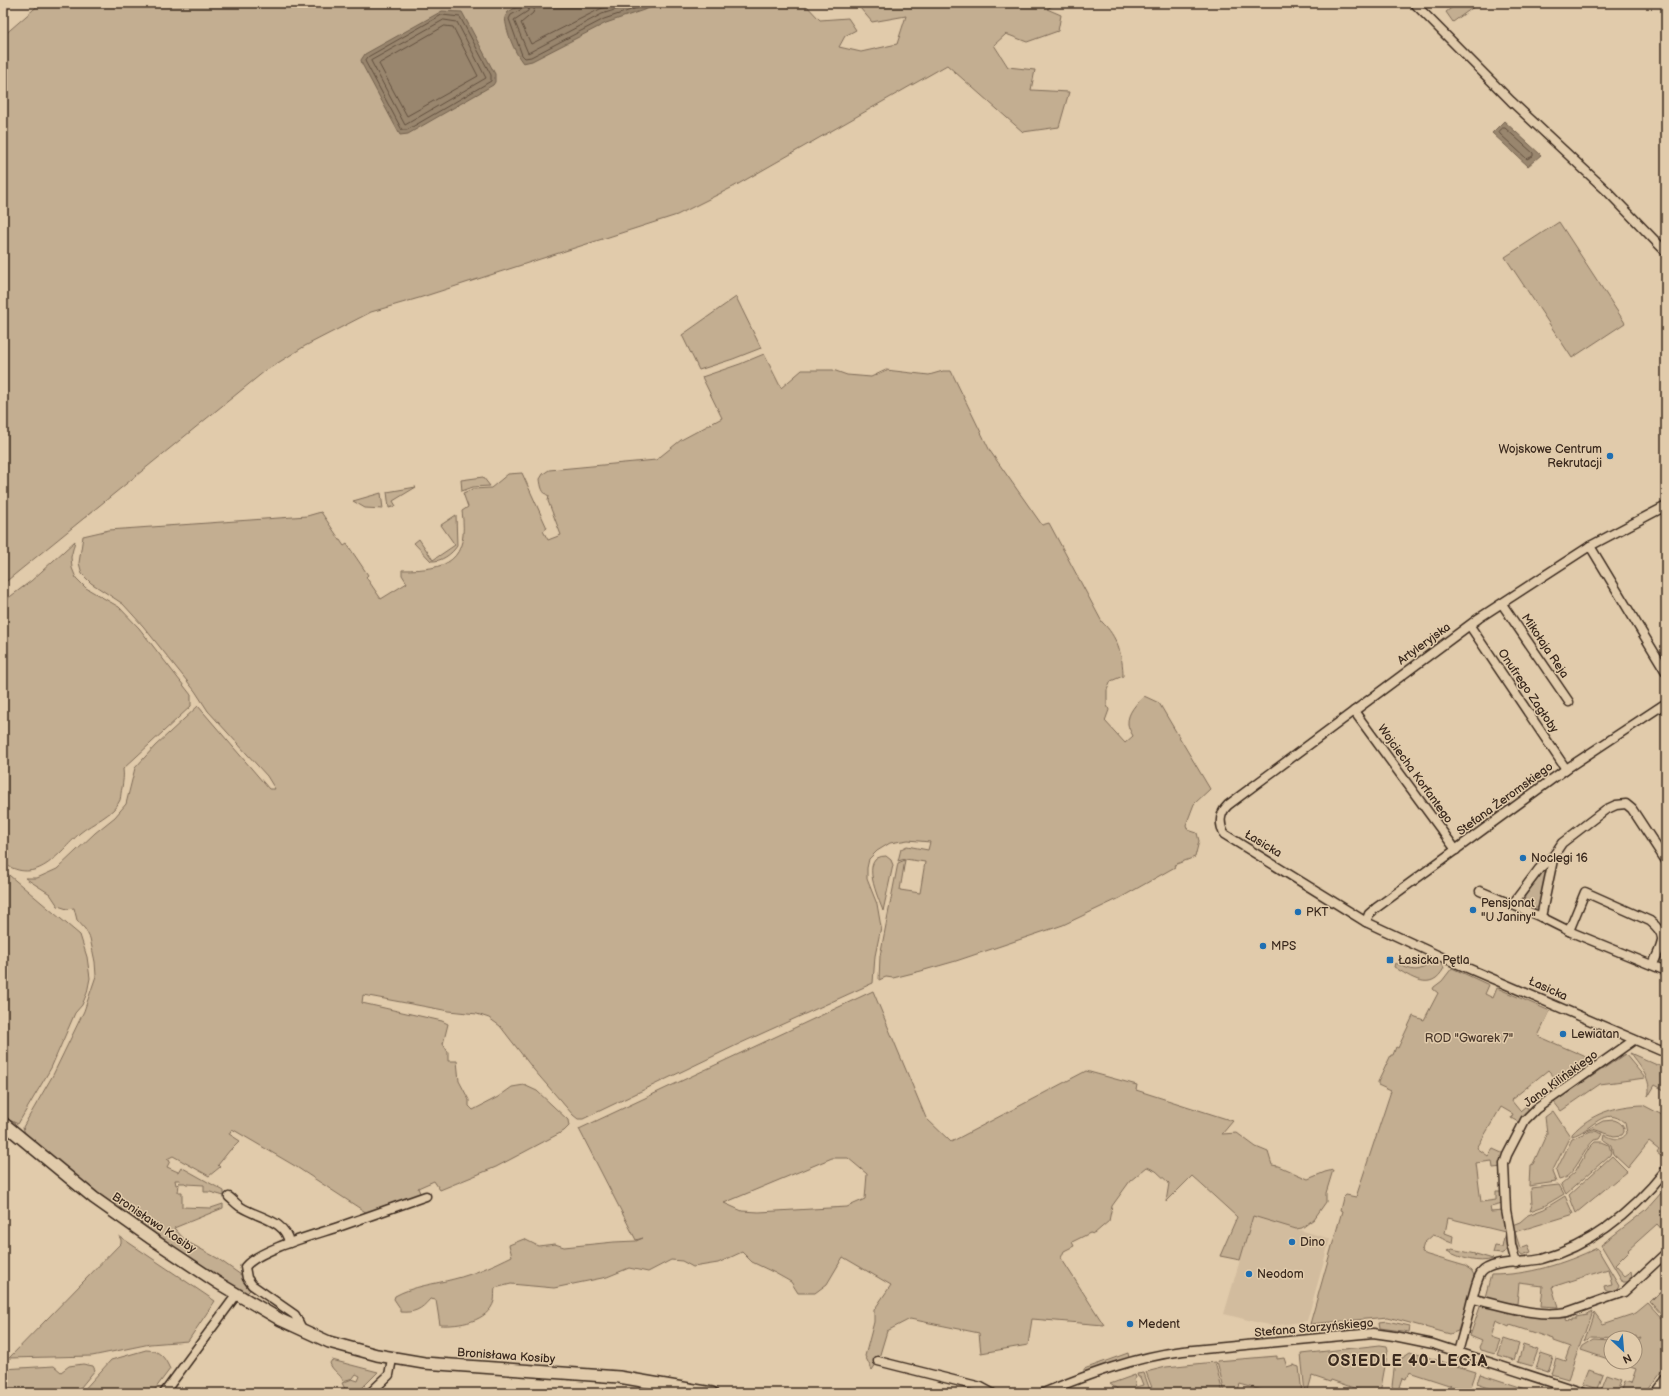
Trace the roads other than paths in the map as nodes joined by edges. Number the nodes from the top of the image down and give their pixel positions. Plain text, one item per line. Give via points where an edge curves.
1 (1414, 3) edge
2 (1666, 252) edge
3 (1666, 506) edge
4 (1590, 546) junction
5 (1502, 604) junction
6 (1470, 626) junction
7 (1666, 672) edge
8 (1569, 702) dead end
9 (1666, 703) edge
10 (1354, 712) junction
11 (1566, 769) junction
12 (1221, 827) joint
13 (1456, 850) junction
14 (1554, 855) junction
15 (1666, 861) edge
16 (1480, 891) dead end
17 (1512, 905) junction
18 (1542, 917) junction
19 (1366, 922) junction
20 (1569, 931) junction
21 (1653, 964) junction
22 (1666, 971) edge
23 (1634, 1040) junction
24 (1666, 1053) edge
25 (3, 1123) edge
26 (1666, 1170) edge
27 (426, 1196) dead end
28 (229, 1197) dead end
29 (289, 1243) junction
30 (1666, 1253) edge
31 (1516, 1263) junction
32 (237, 1294) junction
33 (1472, 1299) junction
34 (302, 1329) junction
35 (1458, 1352) junction
36 (392, 1359) junction
37 (878, 1361) dead end
38 (1666, 1377) edge
39 (164, 1393) edge
40 (370, 1393) edge
41 (712, 1393) edge
42 (992, 1393) edge
43 (1043, 1393) edge
44 (1584, 1393) edge
45 (1654, 1393) edge

1 - 2 street
3 - 4 street, Artyleryjska
4 - 5 street, Artyleryjska
4 - 7 street
5 - 6 street, Artyleryjska
5 - 8 street, Mikołaja Reja
6 - 10 street, Artyleryjska
6 - 11 street, Onufrego Zagłoby
9 - 11 street, Stefana Żeromskiego
10 - 12 street, Artyleryjska via 1228,805 1222,811
10 - 13 street, Wojciecha Korfantego
11 - 13 street, Stefana Żeromskiego
12 - 19 street, Łasicka via 1224,834
13 - 19 street, Stefana Żeromskiego via 1376,908 1369,914
14 - 15 street via 1562,843 1605,810 1626,804
14 - 17 street via 1539,869
14 - 18 street
16 - 17 street
17 - 18 street
18 - 20 street
19 - 23 street, Łasicka
20 - 21 street
20 - 21 street via 1585,892 1659,927 1664,939
21 - 22 street
23 - 24 street, Łasicka
23 - 31 street, Jana Kilińskiego via 1536,1109 1525,1120 1516,1136 1504,1164 1506,1210
25 - 32 street, Bronisława Kosiby via 94,1198
26 - 31 street via 1630,1209 1595,1236 1552,1256
27 - 29 street
28 - 29 street via 241,1207 277,1224 285,1232
29 - 34 street via 249,1262 245,1267 245,1274 252,1285 295,1315
30 - 33 street via 1624,1292 1567,1312 1538,1312
31 - 33 street via 1484,1270 1476,1283
32 - 34 street, Bronisława Kosiby via 281,1320
32 - 39 street
33 - 35 street
34 - 36 street, Bronisława Kosiby via 330,1342
35 - 43 street, Stefana Starzyńskiego via 1408,1338 1373,1333 1183,1351 1130,1362
35 - 44 street, Stefana Starzyńskiego
36 - 40 street via 389,1375
36 - 41 street, Bronisława Kosiby via 619,1377
37 - 42 street via 981,1387
38 - 45 street

